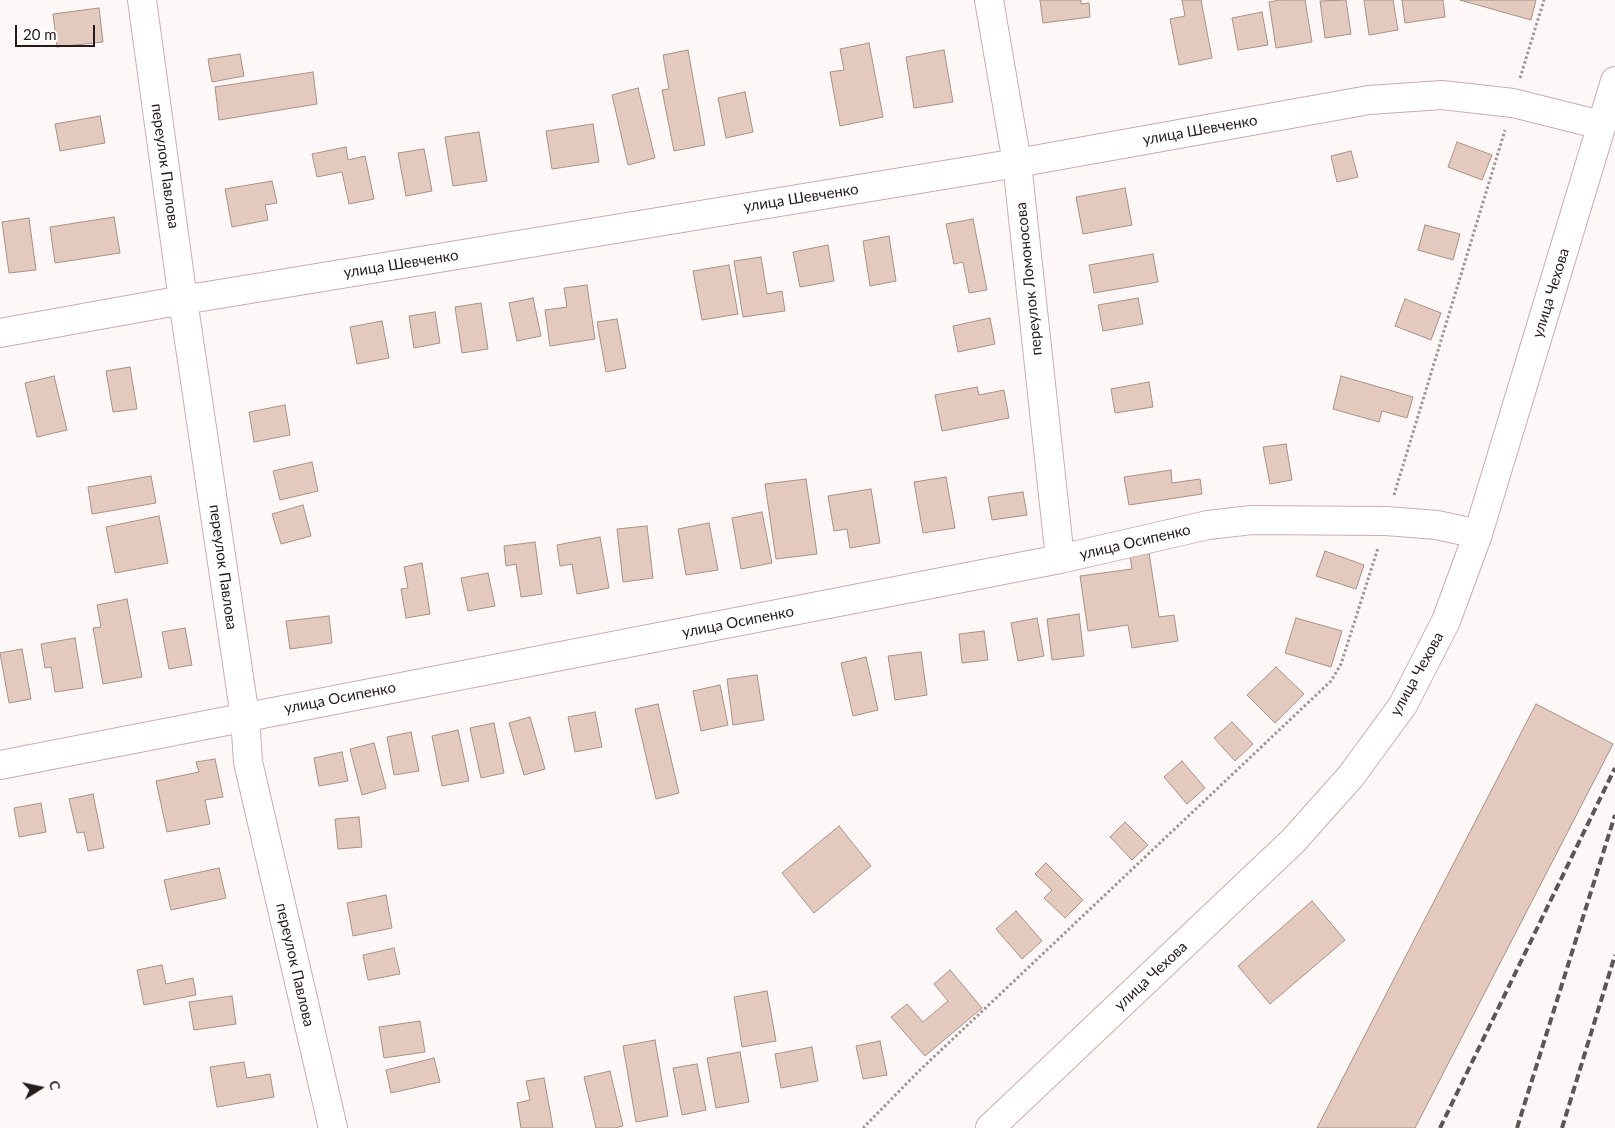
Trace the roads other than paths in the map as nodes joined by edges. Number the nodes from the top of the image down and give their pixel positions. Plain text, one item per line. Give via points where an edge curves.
1 (142, 0) edge
2 (989, 0) edge
3 (1615, 81) edge
4 (1601, 125) junction
5 (1017, 163) junction
6 (183, 300) junction
7 (0, 333) edge
8 (1478, 534) junction
9 (1060, 560) junction
10 (245, 717) junction
11 (0, 765) edge
12 (333, 1128) edge
13 (990, 1128) edge

1 - 6 street, переулок Павлова
2 - 5 street, переулок Ломоносова
3 - 4 street, улица Чехова
4 - 5 street, улица Шевченко via 1512,103 1442,96 1369,100
4 - 8 street, улица Чехова
5 - 6 street, улица Шевченко
5 - 9 street, переулок Ломоносова
6 - 7 street, улица Шевченко
6 - 10 street, переулок Павлова
8 - 9 street, улица Осипенко via 1437,525 1386,521 1252,520 1208,525
8 - 13 street, улица Чехова via 1446,621 1407,696 1351,776 1293,841
9 - 10 street, улица Осипенко
10 - 11 street, улица Осипенко
10 - 12 street, переулок Павлова via 248,762

